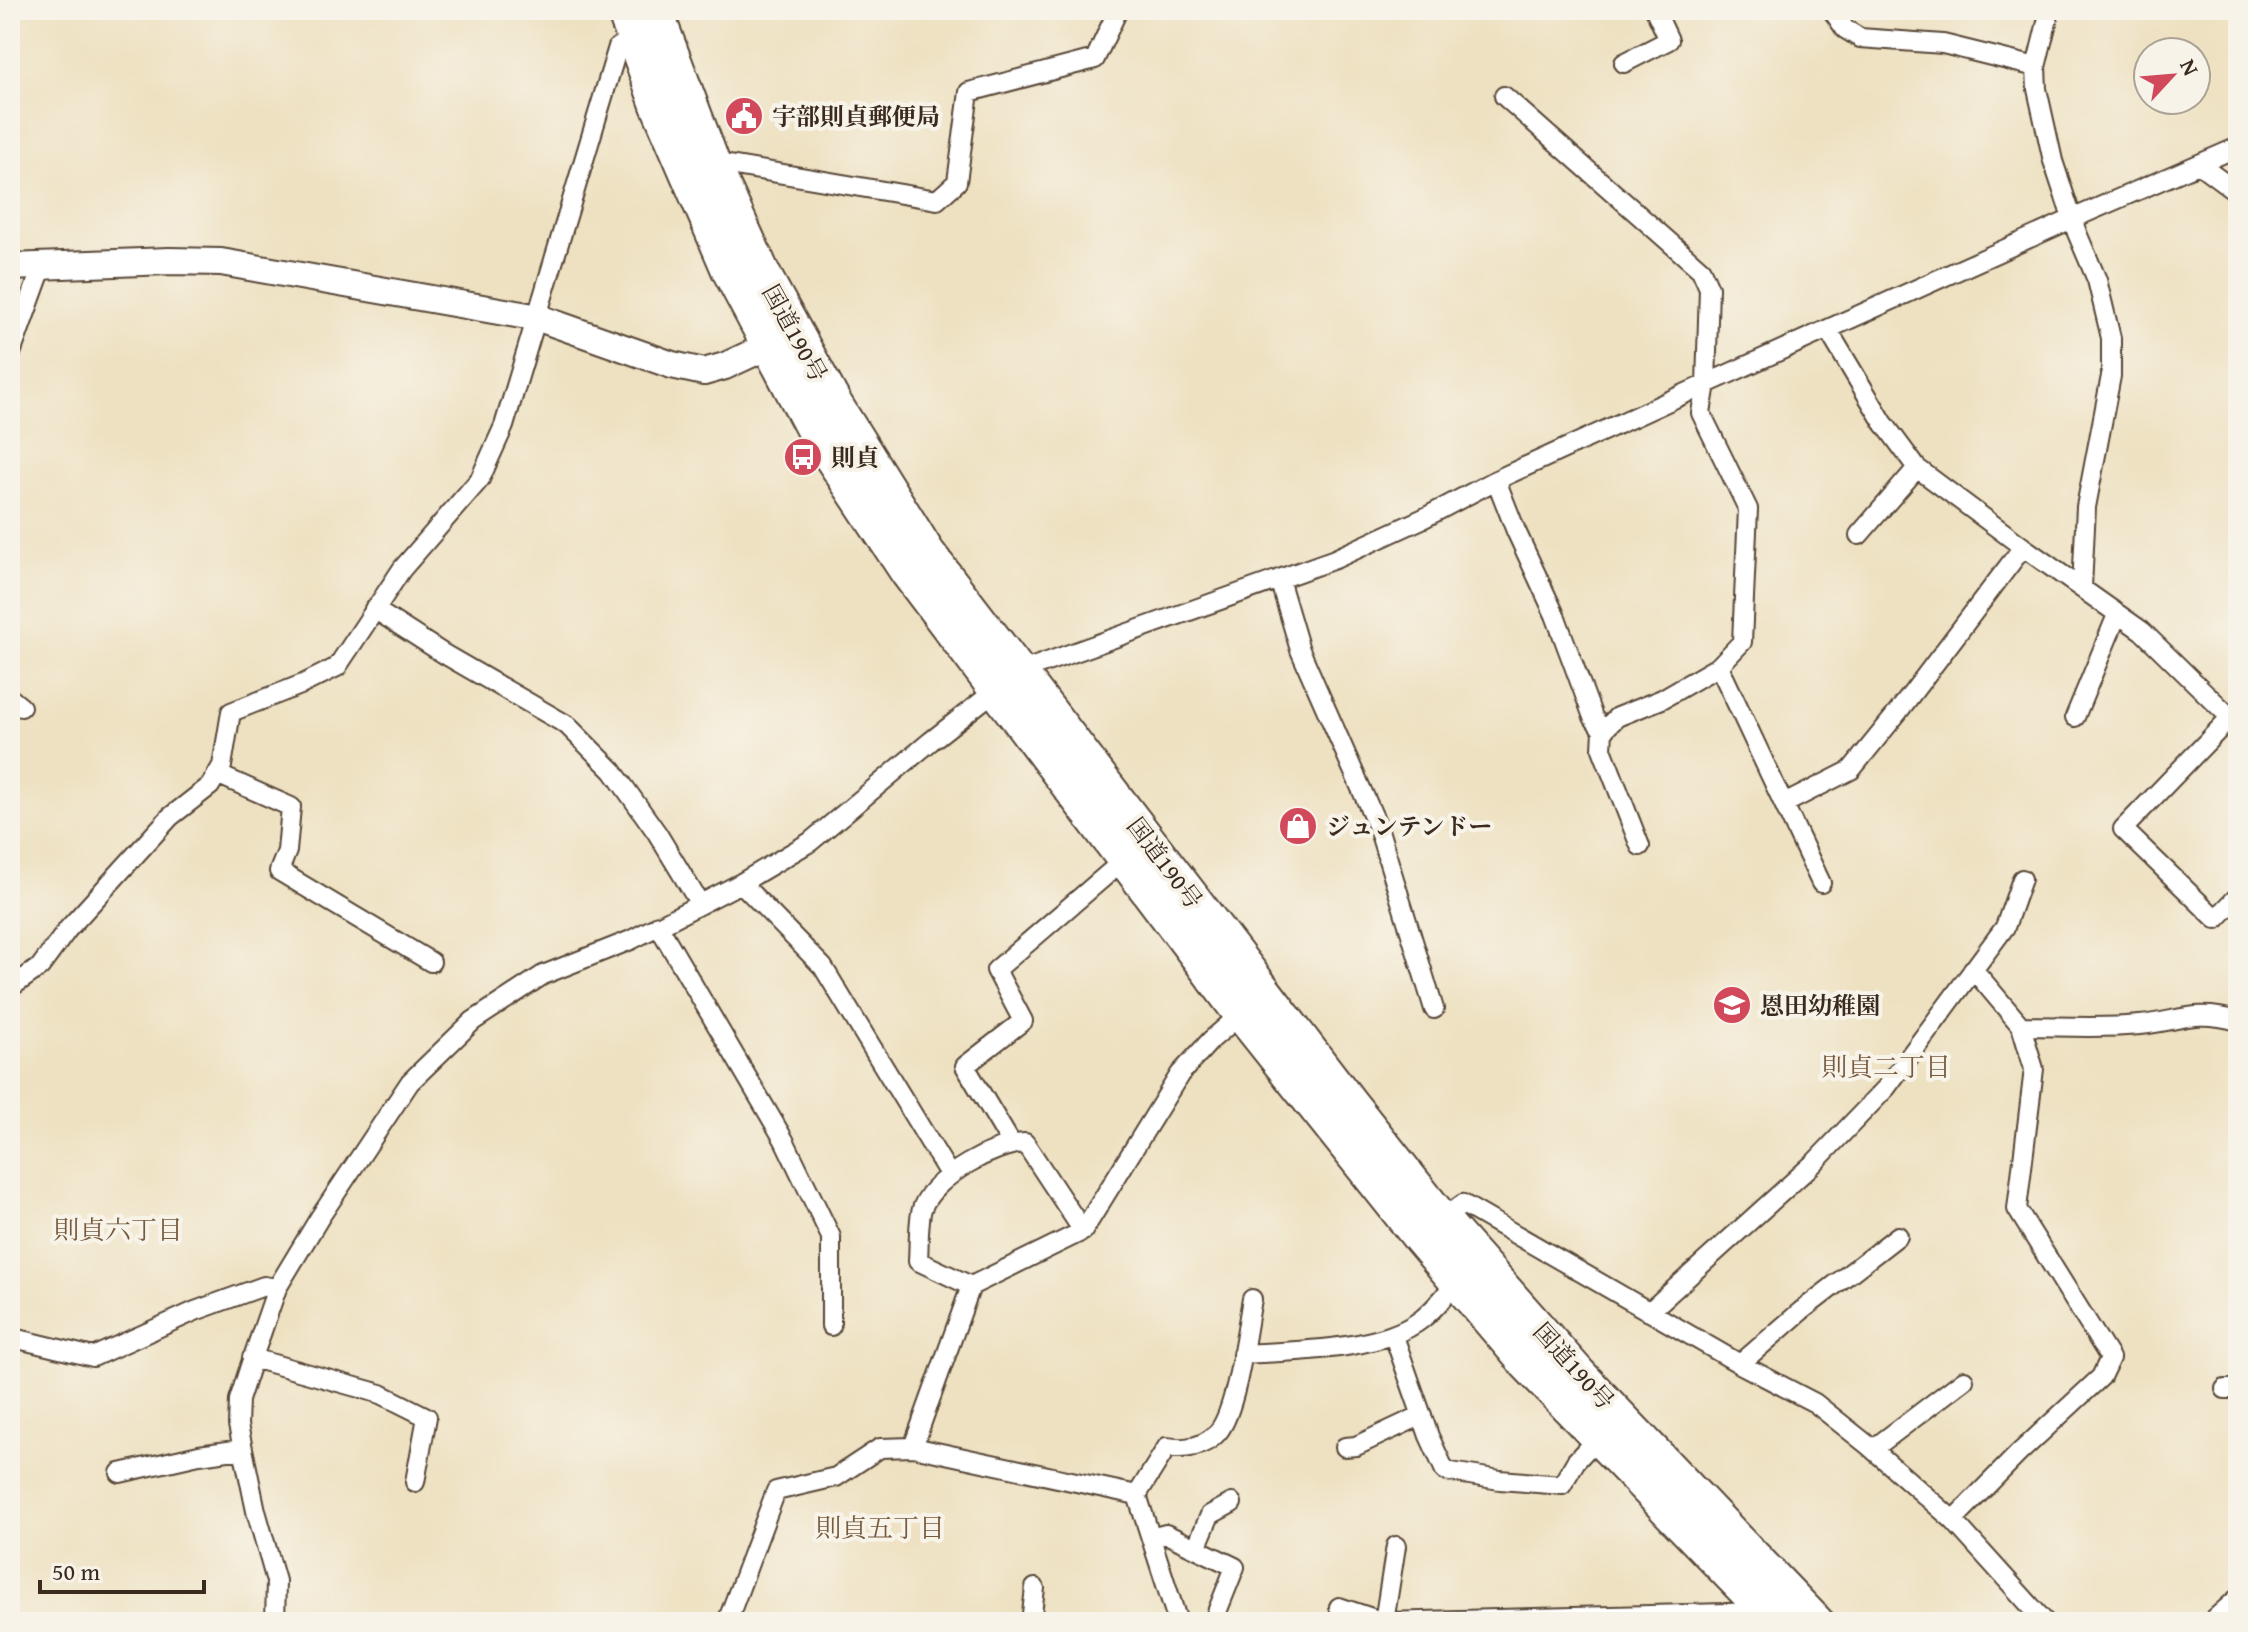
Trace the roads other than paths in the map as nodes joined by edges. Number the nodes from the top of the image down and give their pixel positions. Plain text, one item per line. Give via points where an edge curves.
1 (655, 10) edge
2 (1118, 10) edge
3 (1655, 10) edge
4 (1832, 10) edge
5 (2050, 10) edge
6 (629, 25) edge
7 (1624, 63) dead end
8 (2036, 67) junction
9 (1504, 96) dead end
10 (2238, 147) edge
11 (712, 162) junction
12 (2200, 165) junction
13 (2238, 193) edge
14 (2074, 218) junction
15 (43, 265) junction
16 (10, 267) edge
17 (539, 318) junction
18 (1828, 330) junction
19 (781, 340) junction
20 (10, 356) edge
21 (1706, 384) junction
22 (1917, 468) junction
23 (1496, 480) junction
24 (1859, 535) dead end
25 (2023, 547) junction
26 (1279, 579) junction
27 (2082, 587) junction
28 (374, 609) junction
29 (2117, 615) junction
30 (1719, 666) junction
31 (1008, 681) junction
32 (2075, 717) dead end
33 (2234, 722) edge
34 (1603, 731) junction
35 (217, 774) junction
36 (1784, 804) junction
37 (1640, 846) dead end
38 (1125, 859) junction
39 (2022, 879) dead end
40 (741, 883) junction
41 (1821, 883) dead end
42 (2238, 896) edge
43 (700, 904) junction
44 (658, 925) junction
45 (431, 962) dead end
46 (1973, 969) junction
47 (10, 988) edge
48 (1434, 1009) dead end
49 (1241, 1014) junction
50 (2238, 1021) edge
51 (2021, 1026) junction
52 (1011, 1143) junction
53 (949, 1174) junction
54 (1430, 1228) junction
55 (1083, 1231) junction
56 (1898, 1236) dead end
57 (1457, 1282) junction
58 (971, 1286) junction
59 (277, 1288) junction
60 (1252, 1299) dead end
61 (1649, 1312) junction
62 (831, 1326) dead end
63 (1396, 1334) junction
64 (10, 1337) edge
65 (1242, 1354) junction
66 (252, 1358) junction
67 (1740, 1364) junction
68 (1964, 1380) dead end
69 (1422, 1415) junction
70 (1598, 1437) junction
71 (913, 1447) junction
72 (1345, 1447) dead end
73 (242, 1449) junction
74 (1873, 1449) junction
75 (120, 1473) dead end
76 (415, 1482) dead end
77 (1137, 1495) junction
78 (1232, 1503) dead end
79 (1953, 1520) junction
80 (1151, 1538) junction
81 (1396, 1546) dead end
82 (1196, 1548) junction
83 (1035, 1588) dead end
84 (2238, 1598) edge
85 (1339, 1607) dead end
86 (1771, 1617) edge
87 (275, 1622) edge
88 (727, 1622) edge
89 (1031, 1622) edge
90 (1178, 1622) edge
91 (1213, 1622) edge
92 (1384, 1622) edge
93 (1816, 1622) edge
94 (2045, 1622) edge
95 (2211, 1622) edge

1 - 11 highway, 国道190号
2 - 11 street via 1095,59 969,92 957,182 937,200
3 - 7 street via 1669,40
4 - 8 street via 1845,29 1860,38 1943,44
5 - 8 street
6 - 17 street via 618,47
6 - 19 highway, 国道190号 via 729,270
8 - 14 street via 2053,161
9 - 21 street via 1701,270 1709,288
10 - 12 street
11 - 19 highway, 国道190号
12 - 13 street
12 - 14 street
14 - 18 street
14 - 27 street via 2111,338 2111,376 2086,507
15 - 16 street
15 - 17 street via 221,262
15 - 20 street
17 - 19 street via 704,372
17 - 28 street via 504,426 480,479
18 - 21 street
18 - 22 street
19 - 31 highway, 国道190号 via 833,401
21 - 23 street
21 - 30 street via 1701,413 1748,509 1742,642
22 - 24 street
22 - 25 street
23 - 26 street via 1335,559
23 - 34 street
25 - 27 street
25 - 36 street via 1851,770
26 - 31 street
26 - 48 street via 1300,650 1378,827
27 - 29 street
28 - 35 street via 337,667 231,712
28 - 43 street via 567,725 613,771
29 - 32 street
29 - 33 street via 2142,631
30 - 34 street via 1662,699 1617,717
30 - 36 street
31 - 38 highway, 国道190号
31 - 40 street via 810,842
31 - 54 highway, 国道190号
33 - 42 street via 2123,829 2216,919
34 - 37 street via 1602,749
35 - 45 street via 291,807 287,851 279,871
35 - 47 street via 124,866 40,967
36 - 41 street
38 - 49 highway, 国道190号
38 - 52 street via 996,970 1023,1021 965,1066
39 - 46 street via 2005,927
40 - 43 street
40 - 53 street via 823,967
43 - 44 street
44 - 59 street via 543,975 473,1021 410,1082
44 - 62 street via 784,1140 831,1237
46 - 51 street
46 - 61 street via 1886,1088 1814,1163
49 - 54 highway, 国道190号
49 - 55 street via 1180,1074
50 - 51 street via 2193,1015 2140,1025
51 - 79 street via 2034,1069 2017,1209 2110,1358 2101,1377
52 - 53 street
52 - 55 street via 1025,1143
53 - 58 street via 923,1206 918,1261
54 - 57 highway, 国道190号
54 - 61 street via 1463,1204
54 - 93 highway, 国道190号 via 1579,1374
55 - 58 street
56 - 67 street
57 - 63 street via 1423,1318
57 - 70 highway, 国道190号
58 - 71 street
59 - 64 street via 264,1286 195,1311 93,1357
59 - 66 street
60 - 65 street
61 - 67 street
63 - 65 street via 1335,1347
63 - 69 street
65 - 77 street via 1219,1431 1202,1445 1167,1447
66 - 73 street via 239,1400
66 - 76 street via 381,1394 427,1417
67 - 74 street via 1815,1403
68 - 74 street
69 - 70 street via 1445,1471 1500,1480 1562,1485
69 - 72 street
70 - 86 highway, 国道190号
71 - 77 street
71 - 88 street via 880,1448 836,1477 776,1491
73 - 75 street
73 - 87 street via 276,1581
74 - 79 street
77 - 80 street
78 - 82 street via 1210,1515
79 - 94 street
80 - 82 street via 1166,1534
80 - 90 street
81 - 92 street
82 - 91 street via 1235,1567
83 - 89 street
84 - 95 street
85 - 92 street
86 - 92 street

